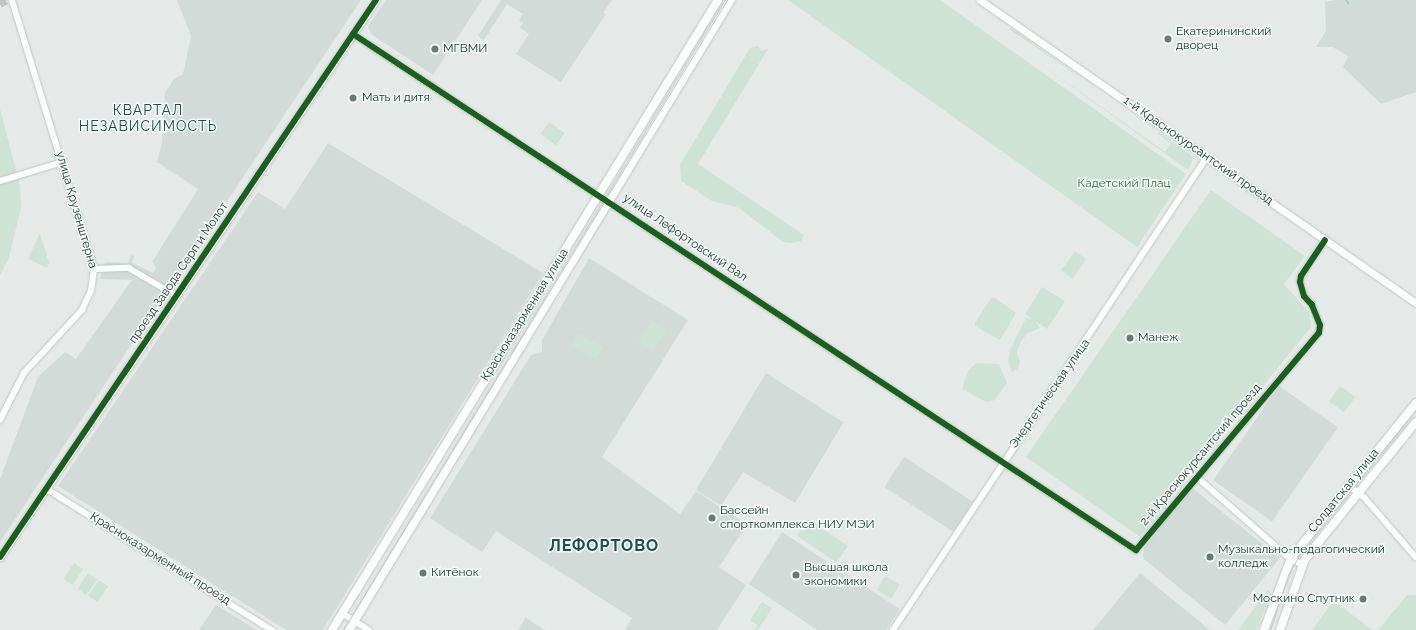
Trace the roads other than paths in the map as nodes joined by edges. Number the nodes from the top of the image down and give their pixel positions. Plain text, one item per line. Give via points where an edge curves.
1 (12, 0) edge
2 (376, 0) edge
3 (718, 0) edge
4 (732, 0) edge
5 (980, 0) edge
6 (353, 34) junction
7 (1207, 157) junction
8 (62, 162) junction
9 (0, 181) edge
10 (599, 194) junction
11 (609, 200) junction
12 (1325, 240) junction
13 (94, 268) junction
14 (176, 296) junction
15 (1416, 303) edge
16 (1416, 403) edge
17 (0, 420) edge
18 (1416, 422) edge
19 (1004, 460) junction
20 (1197, 477) junction
21 (1348, 485) junction
22 (47, 489) junction
23 (1357, 492) junction
24 (0, 557) edge
25 (1416, 557) edge
26 (1291, 558) junction
27 (1302, 565) junction
28 (342, 613) junction
29 (355, 621) junction
30 (272, 630) edge
31 (332, 630) edge
32 (349, 630) edge
33 (369, 630) edge
34 (893, 630) edge
35 (1264, 630) edge
36 (1280, 630) edge

1 - 8 street, улица Крузенштерна
2 - 6 street, проезд Завода Серп и Молот
3 - 10 main road, Красноказарменная улица
4 - 11 main road, Красноказарменная улица
5 - 7 street, 1-й Краснокурсантский проезд
6 - 10 street, улица Лефортовский Вал
6 - 14 street, проезд Завода Серп и Молот
7 - 12 street, 1-й Краснокурсантский проезд
7 - 19 street, Энергетическая улица via 1104,317
8 - 9 street
8 - 13 street, улица Крузенштерна
10 - 11 street, улица Лефортовский Вал
10 - 28 main road, Красноказарменная улица
11 - 19 street, улица Лефортовский Вал via 738,288
11 - 29 main road, Красноказарменная улица
12 - 15 street, 1-й Краснокурсантский проезд
12 - 20 street, 2-й Краснокурсантский проезд via 1301,276 1300,282 1304,296 1312,305 1320,326 1319,333
13 - 14 street via 129,268
13 - 17 street, улица Крузенштерна via 92,287 85,304 24,373
14 - 22 street, проезд Завода Серп и Молот
16 - 21 main road, Солдатская улица
18 - 23 main road, Солдатская улица
19 - 20 street, 2-й Краснокурсантский проезд via 1136,550
19 - 34 street, Энергетическая улица
20 - 26 street
21 - 23 street
21 - 26 main road, Солдатская улица
22 - 24 street, проезд Завода Серп и Молот
22 - 30 street, Красноказарменный проезд
23 - 25 street
23 - 27 main road, Солдатская улица
26 - 27 street
26 - 35 main road, Солдатская улица
27 - 36 main road, Солдатская улица
28 - 29 street
28 - 31 main road, Красноказарменная улица
29 - 32 main road, Красноказарменная улица
29 - 33 street

